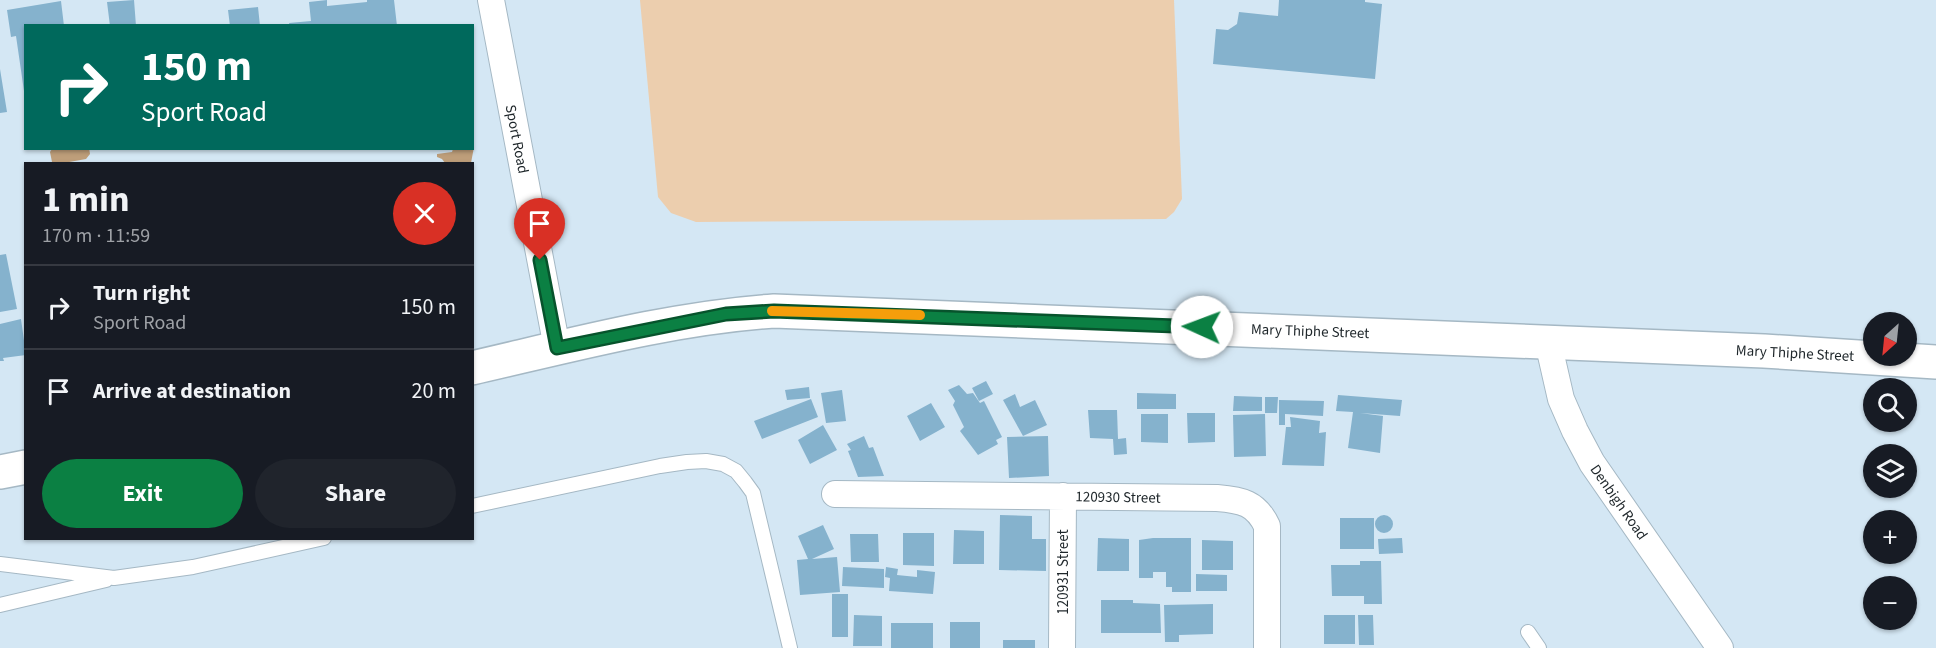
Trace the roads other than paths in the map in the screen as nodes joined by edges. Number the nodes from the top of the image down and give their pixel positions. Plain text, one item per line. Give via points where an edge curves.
1 (491, 0) edge
2 (1548, 342) junction
3 (557, 348) junction
4 (1936, 362) edge
5 (474, 368) edge
6 (24, 467) edge
7 (0, 472) edge
8 (835, 494) dead end
9 (1063, 496) junction
10 (474, 507) edge
11 (315, 540) edge
12 (0, 564) edge
13 (114, 578) junction
14 (0, 605) edge
15 (1528, 632) dead end
16 (790, 648) edge
17 (1062, 648) edge
18 (1267, 648) edge
19 (1539, 648) edge
20 (1720, 648) edge

1 - 3 street, Sport Road
2 - 3 street, Mary Thiphe Street via 774,311 726,314
2 - 4 street, Mary Thiphe Street
2 - 20 street, Denbigh Road via 1561,399 1592,463
3 - 5 street, Mary Thiphe Street
6 - 7 street
8 - 9 street, 120930 Street
9 - 17 street, 120931 Street
9 - 18 street, 120930 Street via 1217,498 1251,505 1261,513 1267,526
10 - 16 lane via 660,466 706,461 723,464 736,471 753,493
11 - 13 lane via 193,567
12 - 13 lane
13 - 14 lane
15 - 19 lane

